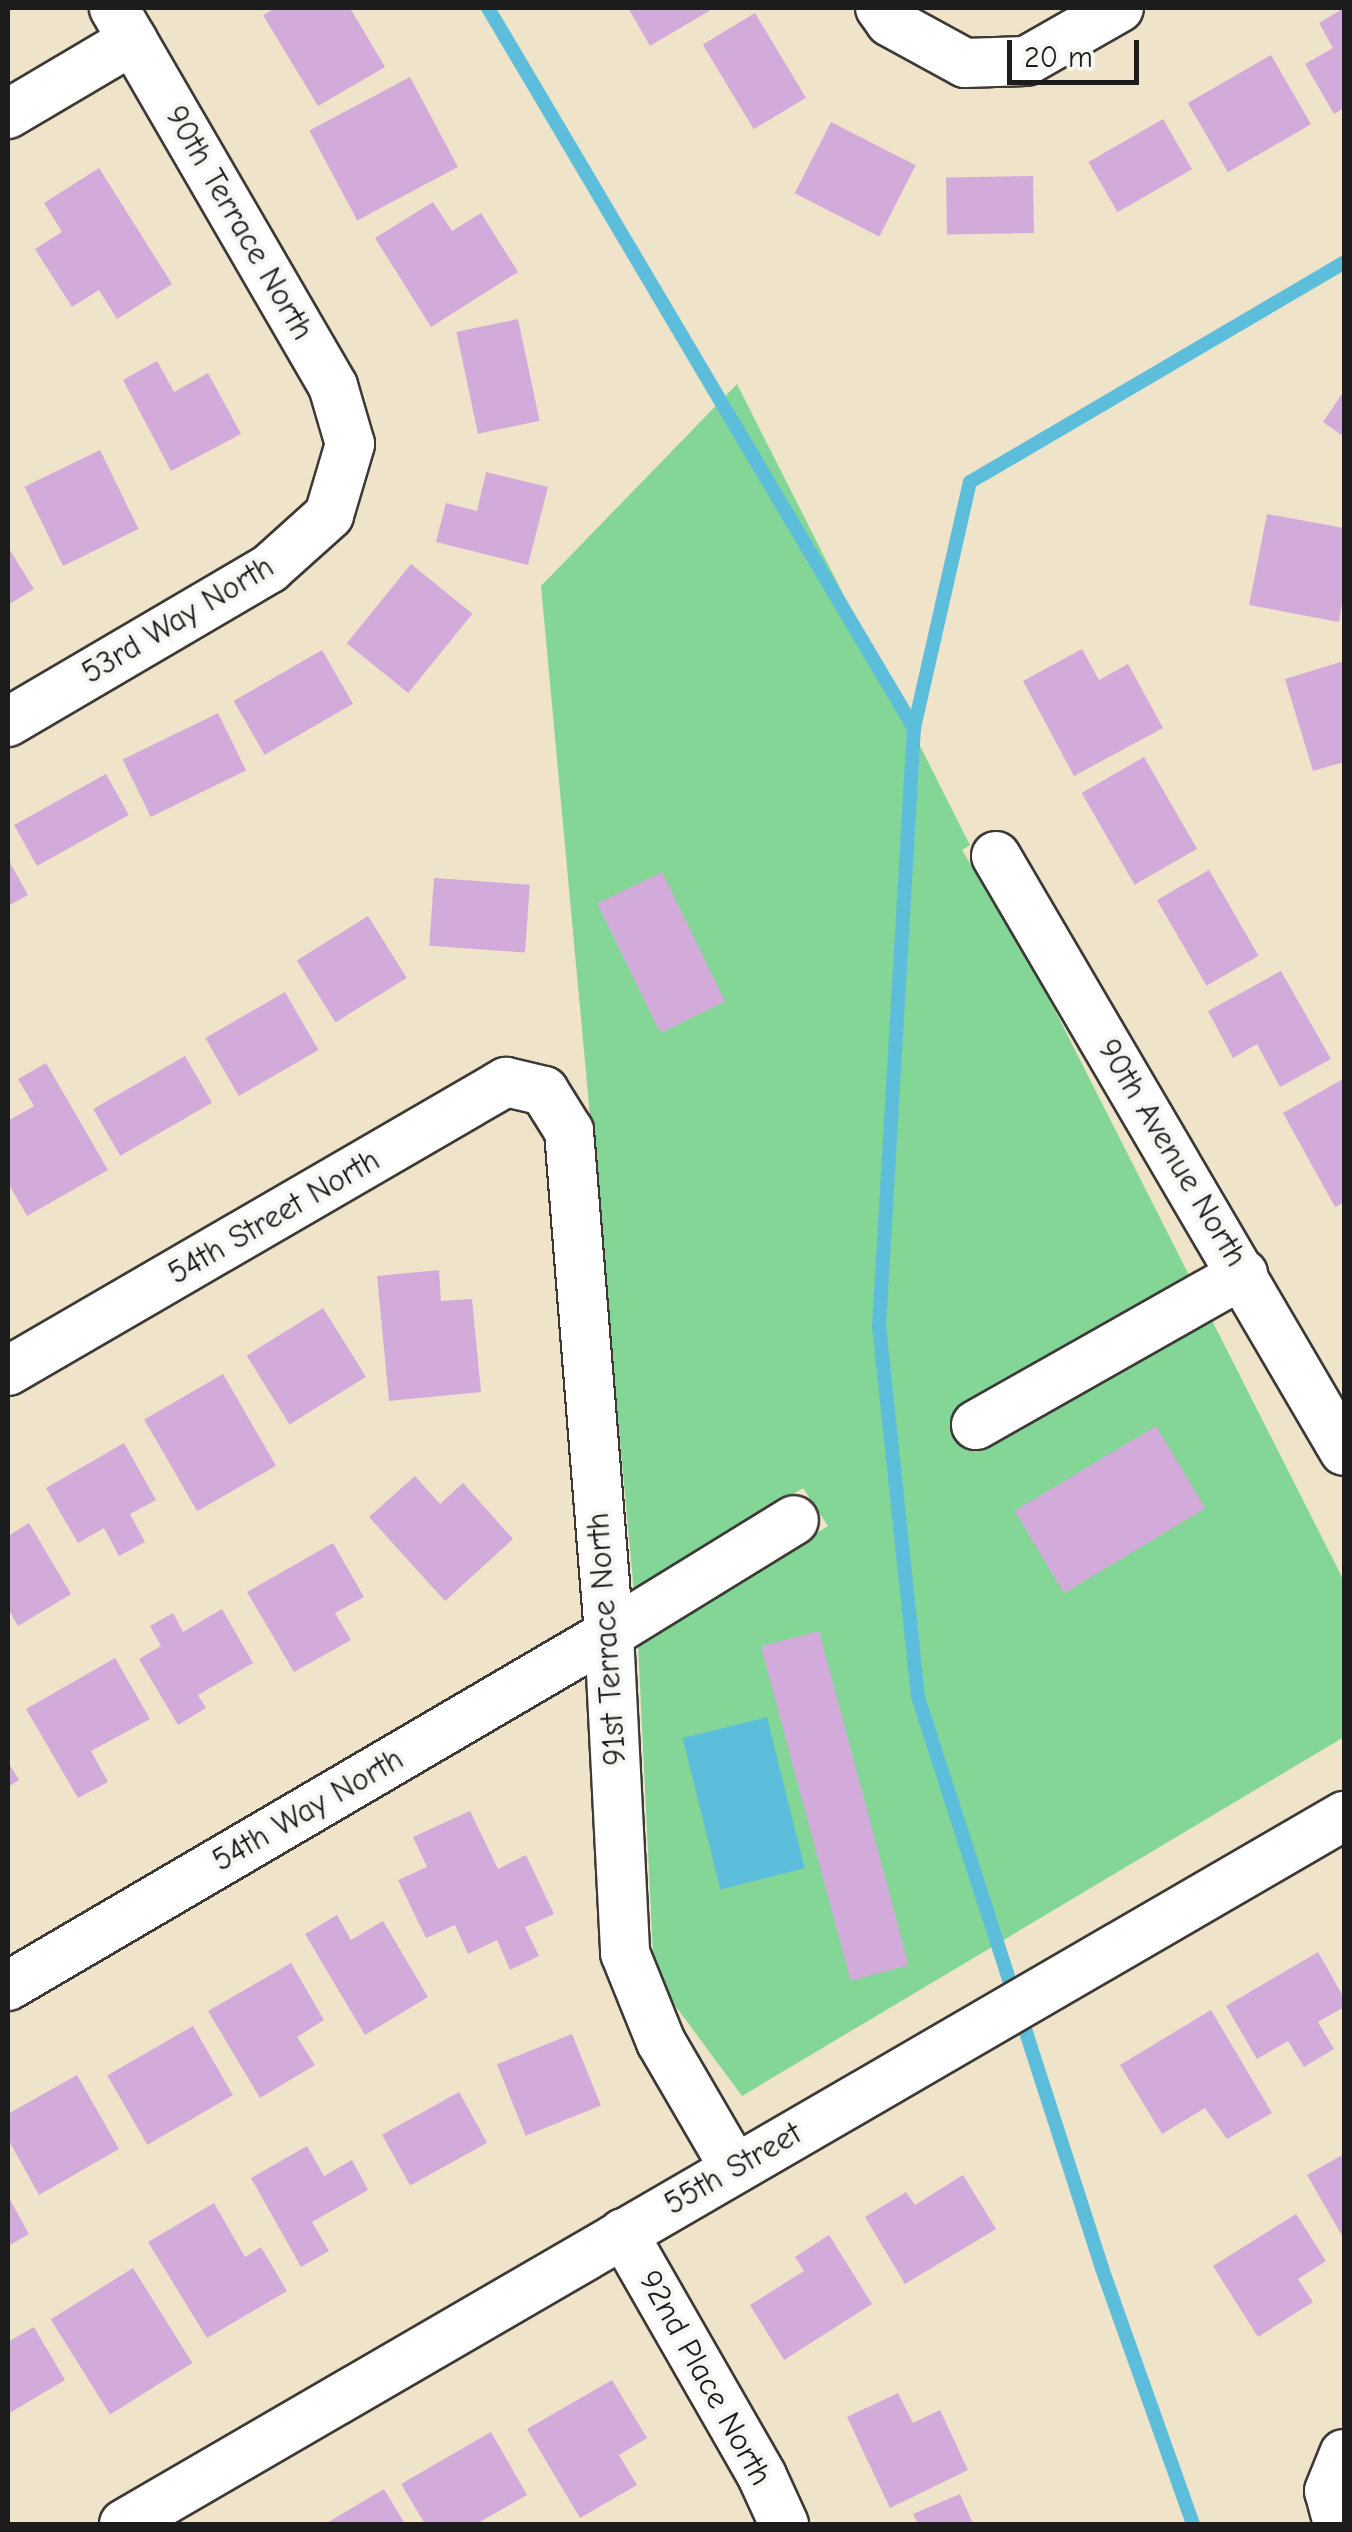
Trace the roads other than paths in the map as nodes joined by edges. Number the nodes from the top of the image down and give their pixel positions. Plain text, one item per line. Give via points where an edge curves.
1 (880, 8) edge
2 (1119, 8) edge
3 (124, 24) edge
4 (8, 114) edge
5 (350, 444) joint
6 (8, 722) edge
7 (996, 856) dead end
8 (544, 1091) joint
9 (1244, 1274) junction
10 (8, 1372) edge
11 (976, 1425) dead end
12 (1344, 1451) edge
13 (794, 1520) dead end
14 (609, 1634) junction
15 (1344, 1816) edge
16 (8, 1986) edge
17 (735, 2169) junction
18 (623, 2233) junction
19 (1344, 2454) edge
20 (124, 2524) edge
21 (784, 2524) edge
22 (1338, 2524) edge

1 - 2 street via 890,22 966,63 1026,61
3 - 4 street
3 - 5 street, 90th Terrace North via 333,386
5 - 6 street, 53rd Way North via 329,515 269,568
7 - 9 street, 90th Avenue North
8 - 10 street, 54th Street North via 506,1082
8 - 14 street, 91st Terrace North via 569,1131
9 - 11 street
9 - 12 street, 90th Avenue North
13 - 14 street, 54th Way North
14 - 16 street, 54th Way North
14 - 17 street, 91st Terrace North via 625,1953 661,2042
15 - 17 street, 55th Street
17 - 18 street, 55th Street
18 - 20 street, 55th Street
18 - 21 street, 92nd Place North
19 - 22 street via 1329,2491

